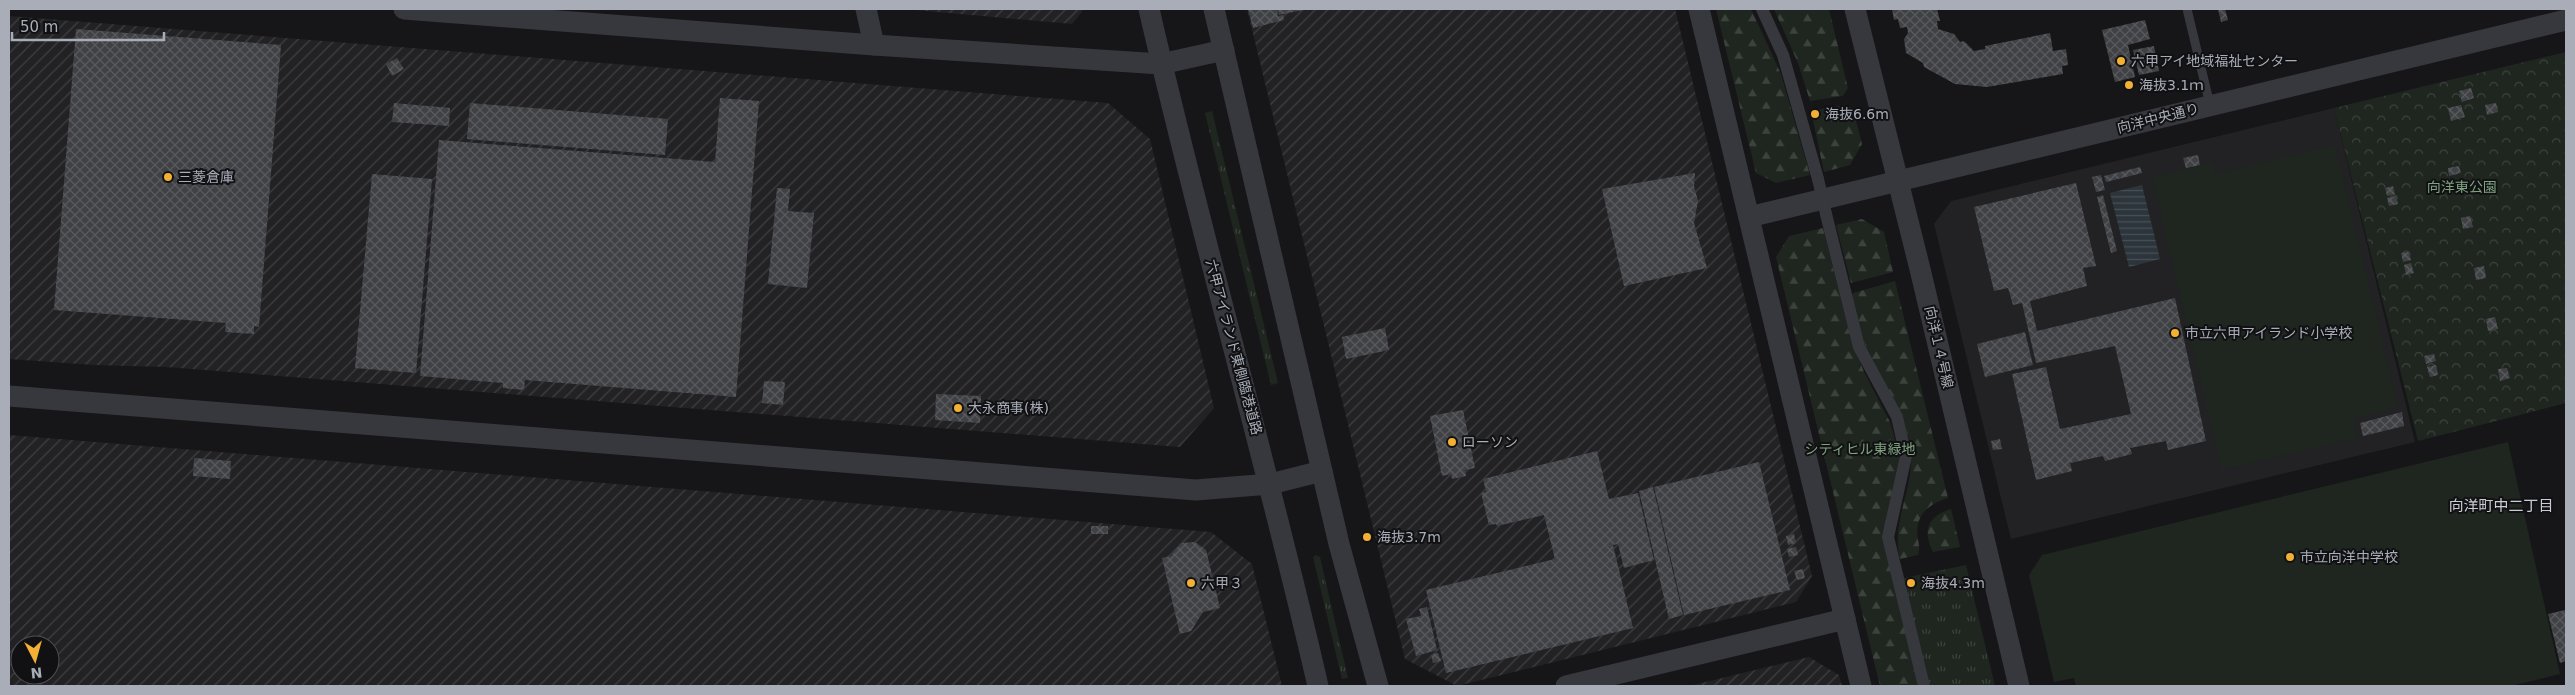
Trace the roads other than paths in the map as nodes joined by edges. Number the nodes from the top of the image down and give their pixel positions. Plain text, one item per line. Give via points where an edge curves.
1 (404, 9) edge
2 (866, 9) edge
3 (1149, 9) edge
4 (1214, 9) edge
5 (1699, 9) edge
6 (1762, 9) edge
7 (1855, 9) edge
8 (2186, 9) edge
9 (2566, 20) edge
10 (874, 46) junction
11 (1224, 50) junction
12 (1162, 64) junction
13 (2210, 105) junction
14 (1897, 181) junction
15 (1749, 217) junction
16 (9, 396) edge
17 (1322, 471) junction
18 (1270, 484) junction
19 (1845, 619) junction
20 (1318, 686) edge
21 (1378, 686) edge
22 (1566, 686) edge
23 (1861, 686) edge
24 (1924, 686) edge
25 (2019, 686) edge

1 - 10 street
2 - 10 street
3 - 12 street, 六甲アイランド東側臨港道路
4 - 11 street
5 - 15 street
6 - 24 street, bridge via 1784,55 1859,346 1897,417 1906,456 1888,537
7 - 14 street, 向洋１４号線
8 - 13 lane
9 - 13 street, 向洋中央通り
10 - 12 street
11 - 12 street
11 - 17 street
12 - 18 street, 六甲アイランド東側臨港道路
13 - 14 street, 向洋中央通り
14 - 15 street, 向洋中央通り
14 - 25 street, 向洋１４号線
15 - 19 street
16 - 18 street via 1196,490
17 - 18 street
17 - 21 street
18 - 20 street, 六甲アイランド東側臨港道路
19 - 22 street
19 - 23 street

